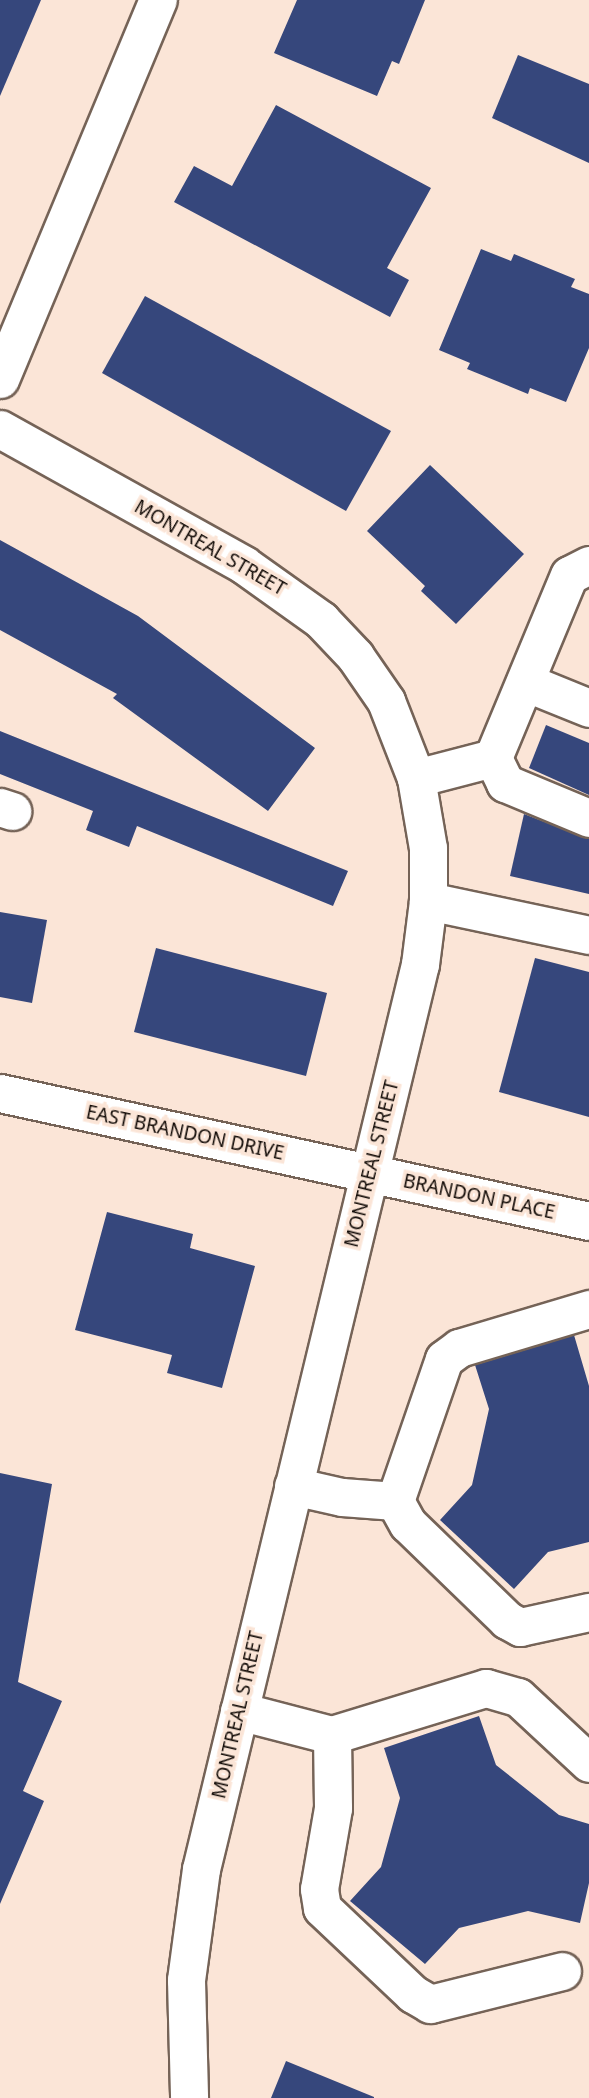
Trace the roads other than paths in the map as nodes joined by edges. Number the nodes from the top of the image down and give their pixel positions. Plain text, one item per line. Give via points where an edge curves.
1 (158, 0) edge
2 (0, 379) edge
3 (0, 429) edge
4 (589, 565) edge
5 (525, 682) junction
6 (589, 708) edge
7 (493, 758) junction
8 (416, 778) junction
9 (589, 818) edge
10 (428, 901) junction
11 (589, 934) edge
12 (0, 1093) edge
13 (370, 1174) junction
14 (589, 1221) edge
15 (589, 1309) edge
16 (293, 1486) junction
17 (395, 1501) junction
18 (589, 1612) edge
19 (239, 1711) junction
20 (332, 1735) junction
21 (589, 1763) edge
22 (562, 1971) dead end
23 (190, 2098) edge

1 - 2 street
3 - 8 street, MONTREAL STREET via 244,565 321,620 355,656 386,701
4 - 5 street via 569,575
5 - 6 street
5 - 7 street
7 - 8 street
7 - 9 street via 505,783
8 - 10 street, MONTREAL STREET via 428,848
10 - 11 street
10 - 13 street, MONTREAL STREET via 420,964
12 - 13 street, EAST BRANDON DRIVE
13 - 14 street, BRANDON PLACE
13 - 16 street, MONTREAL STREET
15 - 17 street via 459,1348 444,1359
16 - 17 street via 342,1497
16 - 19 street, MONTREAL STREET
17 - 18 street via 408,1524 507,1620 520,1627 535,1627
19 - 20 street
19 - 23 street, MONTREAL STREET via 191,1926 186,2007
20 - 21 street via 486,1688 518,1697
20 - 22 street via 333,1808 318,1889 322,1908 430,2004

